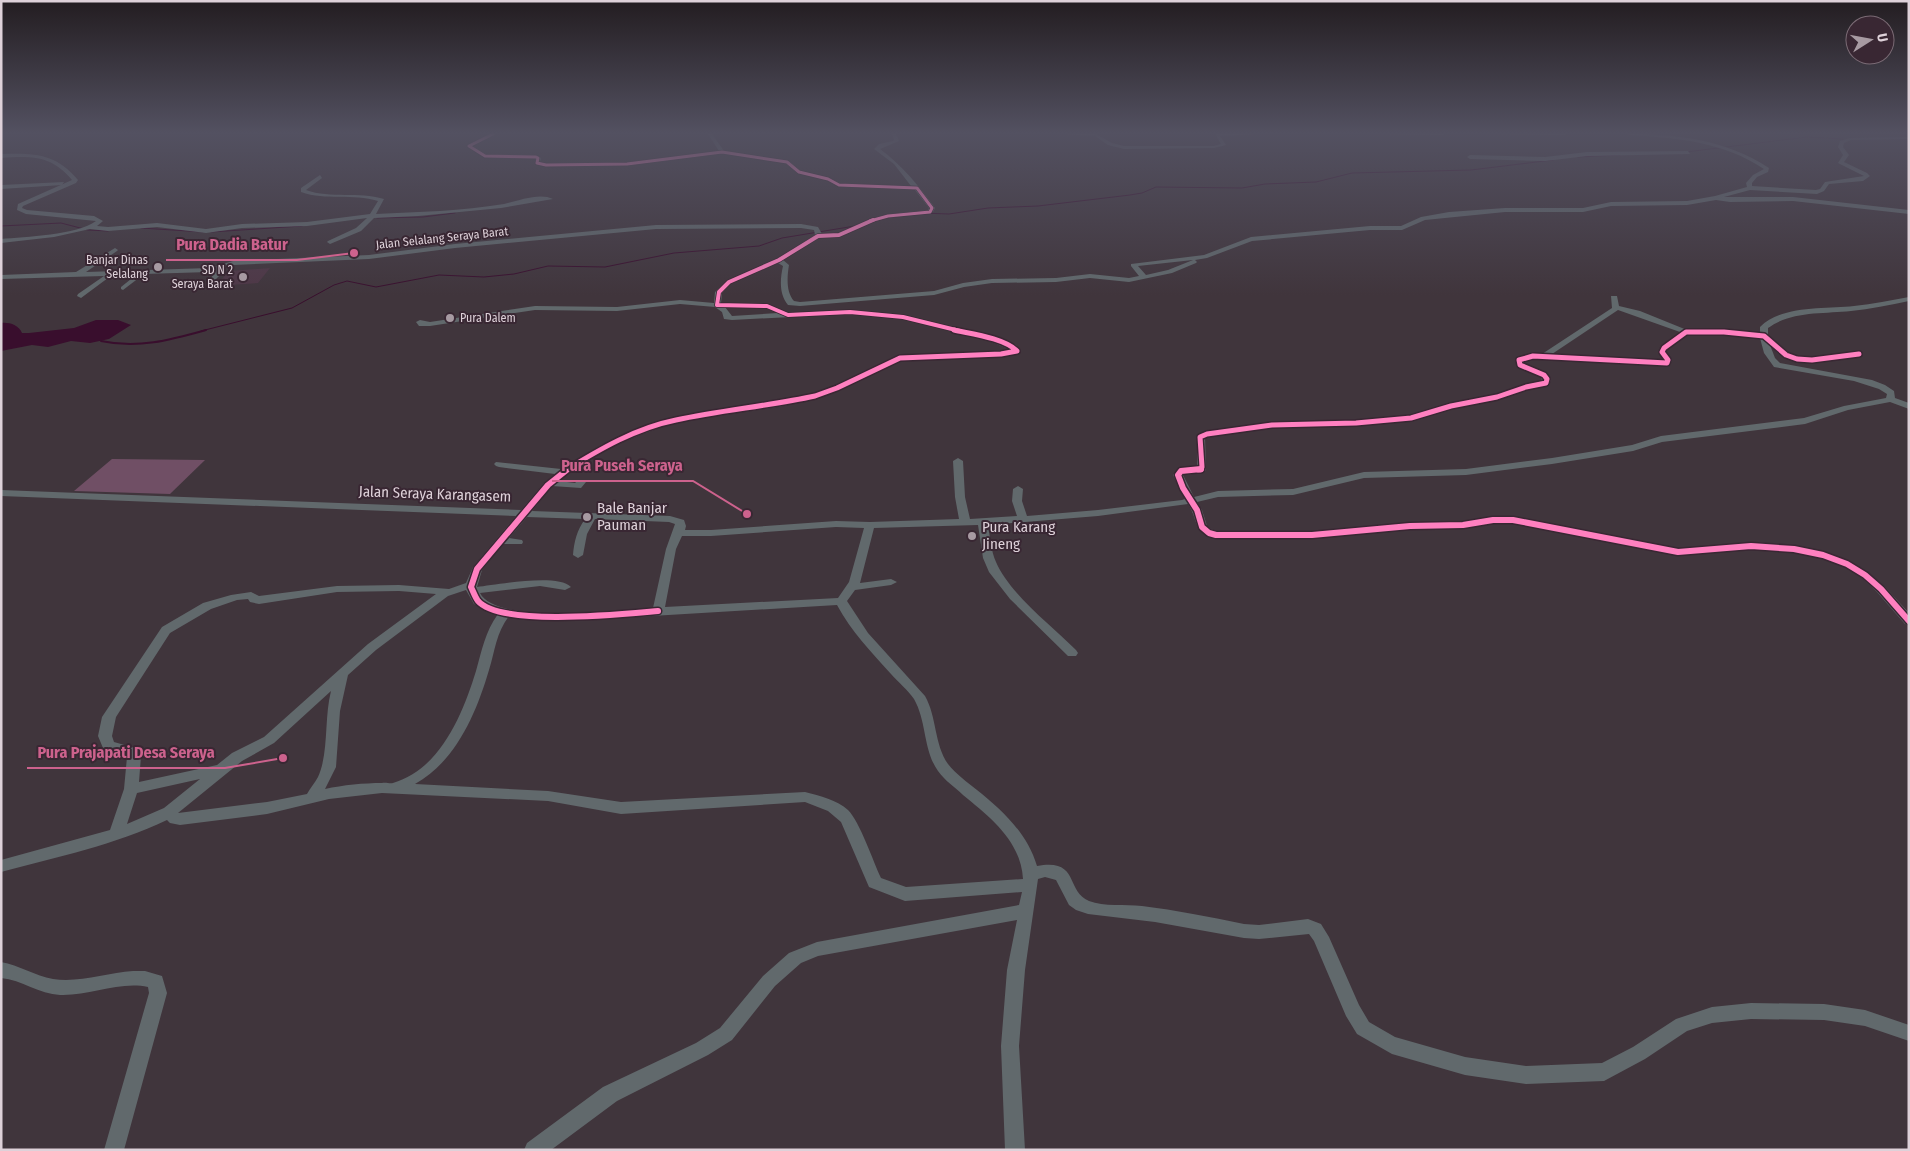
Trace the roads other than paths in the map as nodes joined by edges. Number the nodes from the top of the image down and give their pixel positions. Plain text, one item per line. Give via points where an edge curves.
1 (61, 188) edge
2 (305, 188) edge
3 (914, 188) edge
4 (917, 188) joint
5 (1750, 188) joint
6 (1824, 188) edge
7 (303, 191) junction
8 (378, 191) dead end
9 (1716, 198) junction
10 (550, 200) dead end
11 (1909, 212) edge
12 (372, 216) junction
13 (89, 228) junction
14 (818, 236) junction
15 (1, 241) edge
16 (330, 242) dead end
17 (115, 250) dead end
18 (1205, 257) junction
19 (779, 260) junction
20 (219, 268) junction
21 (143, 272) junction
22 (110, 274) junction
23 (77, 275) junction
24 (1143, 276) junction
25 (1, 277) edge
26 (213, 280) dead end
27 (123, 288) dead end
28 (81, 296) dead end
29 (1614, 298) dead end
30 (1909, 299) edge
31 (717, 305) junction
32 (1615, 307) junction
33 (788, 315) junction
34 (420, 322) dead end
35 (1686, 332) junction
36 (1764, 336) junction
37 (1859, 354) dead end
38 (1544, 356) junction
39 (1890, 399) junction
40 (1909, 406) edge
41 (958, 461) dead end
42 (498, 464) dead end
43 (577, 472) junction
44 (562, 473) junction
45 (550, 483) junction
46 (1018, 489) dead end
47 (1, 493) edge
48 (1191, 501) junction
49 (524, 513) junction
50 (592, 516) junction
51 (1023, 519) junction
52 (965, 521) junction
53 (982, 521) junction
54 (870, 525) junction
55 (679, 533) junction
56 (501, 541) junction
57 (518, 542) dead end
58 (578, 555) dead end
59 (891, 582) dead end
60 (565, 587) dead end
61 (852, 587) junction
62 (471, 588) junction
63 (449, 592) junction
64 (841, 601) junction
65 (658, 612) junction
66 (505, 613) junction
67 (1909, 621) edge
68 (1072, 653) dead end
69 (343, 672) junction
70 (220, 770) junction
71 (395, 788) junction
72 (131, 789) junction
73 (312, 797) junction
74 (169, 812) junction
75 (116, 834) junction
76 (1, 866) edge
77 (1031, 880) junction
78 (1026, 911) junction
79 (1, 970) edge
80 (1909, 1033) edge
81 (114, 1150) edge
82 (534, 1150) edge
83 (1015, 1150) edge

1 - 13 street via 18,208 26,212 100,221
2 - 7 street
3 - 4 street
4 - 14 street via 932,208 930,212 888,216 840,234
5 - 6 street via 1817,192
5 - 9 street
7 - 8 street
7 - 12 street via 316,195 381,199
9 - 11 street via 1793,199
9 - 18 street via 1687,203 1611,204 1583,210 1449,214 1423,218 1397,229 1251,239
10 - 12 street
12 - 13 street via 206,231 157,225
12 - 16 street via 365,225
13 - 15 street
14 - 19 street
14 - 20 street, Jalan Selalang Seraya Barat via 814,227 801,226 672,226 369,257 233,263
17 - 23 street
18 - 24 street via 1170,272
18 - 24 street via 1133,265
19 - 24 street via 786,265 784,276 788,300 796,304 934,293 992,281 1063,280 1090,276 1126,280
19 - 31 street via 726,284 719,292
20 - 21 street, Jalan Selalang Seraya Barat
20 - 26 street via 220,272
21 - 22 street, Jalan Selalang Seraya Barat
21 - 27 street
22 - 23 street, Jalan Selalang Seraya Barat
22 - 28 street
23 - 25 street, Jalan Selalang Seraya Barat
29 - 32 street
30 - 36 street via 1796,314 1766,325
31 - 33 street via 767,306
31 - 33 street via 732,318
31 - 34 street via 680,302 612,309 543,307 430,324
32 - 35 street
32 - 38 street
33 - 43 street via 850,312 903,316 992,339 1017,351 900,358 821,394 670,422 632,435 589,458
35 - 36 street via 1736,332
35 - 38 street via 1664,348 1662,352 1668,360 1666,363
36 - 37 street via 1786,355 1797,359
36 - 39 street via 1771,361 1777,365 1875,384 1891,393
38 - 48 street via 1526,357 1518,362 1546,377 1543,384 1411,418 1272,425 1202,435 1199,440 1201,470 1181,471 1178,475
39 - 40 street
39 - 48 street via 1805,421 1661,439 1633,448 1528,464 1455,473 1364,475 1306,490 1218,494
41 - 52 street
42 - 44 street
43 - 44 street
43 - 45 street via 577,486
44 - 45 street
45 - 49 street
46 - 51 street via 1017,501
47 - 49 street, Jalan Seraya Karangasem
48 - 51 street
48 - 67 street via 1202,527 1216,535 1300,536 1513,520 1678,552 1748,545 1792,549 1849,564 1886,594
49 - 50 street, Jalan Seraya Karangasem
49 - 56 street
50 - 55 street, Jalan Seraya Karangasem via 676,520 681,526
50 - 58 street via 580,538
51 - 53 street
52 - 53 street
52 - 54 street
53 - 68 street via 994,570 1012,594
54 - 55 street
54 - 61 street
55 - 65 street via 670,549
56 - 57 street
56 - 62 street via 477,569
59 - 61 street
60 - 62 street via 540,583
61 - 64 street
62 - 63 street
62 - 66 street via 474,597 485,607
63 - 69 street
63 - 72 street via 399,588 337,589 259,600 248,595 215,603 190,614 161,635 109,717 105,736 108,745 134,756
64 - 65 street
64 - 77 street via 870,642 921,700 941,764 951,777 1012,830 1024,852
65 - 66 street via 548,618
66 - 71 street via 490,637 478,685 448,746 428,770
69 - 70 street via 269,740
69 - 73 street via 332,718 331,759
70 - 72 street
70 - 74 street
71 - 73 street
71 - 77 street via 548,796 621,808 804,797 842,812 875,882 893,890 906,894
72 - 75 street
73 - 74 street via 267,808 180,819 175,819
74 - 75 street
75 - 76 street
77 - 78 street
77 - 80 street via 1047,870 1057,872 1068,882 1081,905 1103,909 1244,931 1308,926 1321,937 1352,1010 1364,1028 1392,1045 1466,1066 1526,1075 1604,1072 1682,1025 1712,1015 1751,1011 1824,1012 1865,1018
78 - 82 street via 817,949 795,958 769,981 726,1034 610,1094
78 - 83 street via 1016,970 1010,1046
79 - 81 street via 18,972 50,986 62,987 148,978 156,981 158,994

